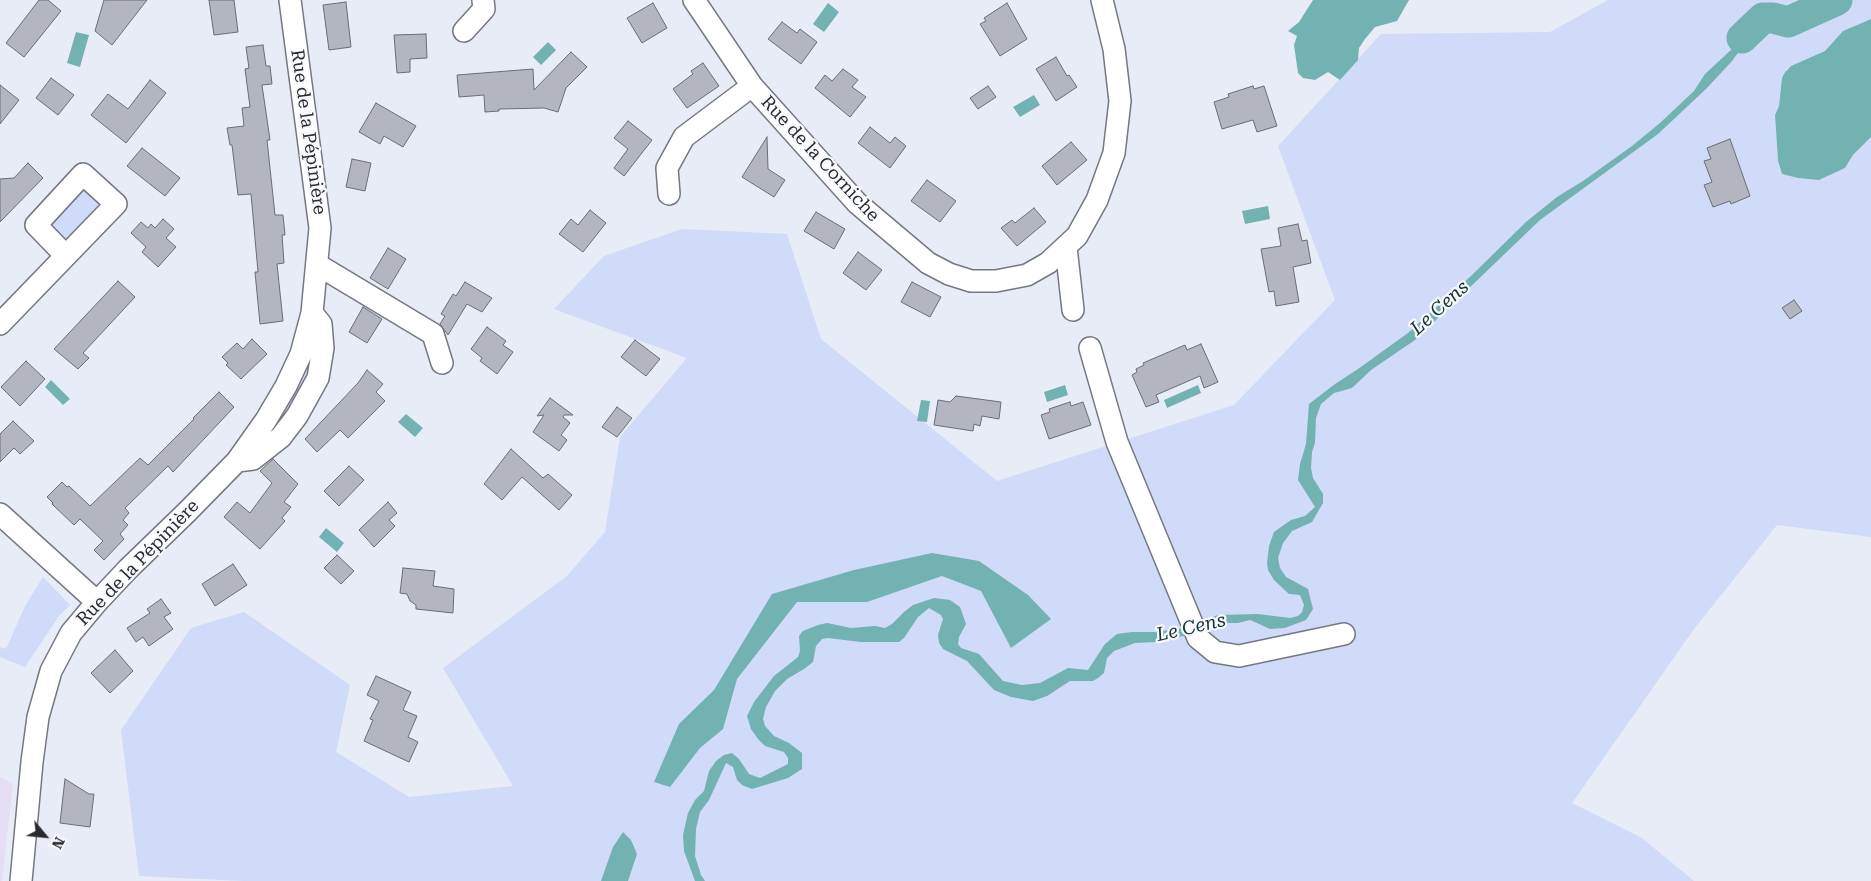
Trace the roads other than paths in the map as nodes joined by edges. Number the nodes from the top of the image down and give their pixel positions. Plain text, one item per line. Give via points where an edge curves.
1 (290, 0) edge
2 (484, 0) edge
3 (694, 0) edge
4 (1102, 0) edge
5 (464, 31) dead end
6 (752, 86) junction
7 (669, 194) dead end
8 (1066, 247) junction
9 (65, 255) dead end
10 (318, 265) junction
11 (1073, 310) dead end
12 (0, 324) edge
13 (1090, 348) dead end
14 (442, 363) dead end
15 (0, 514) edge
16 (97, 602) junction
17 (1344, 634) dead end
18 (21, 881) edge

1 - 10 street, Rue de la Pépinière via 320,228
2 - 5 street via 484,9
3 - 6 street, Rue de la Corniche
4 - 8 street, Rue de la Corniche via 1114,49 1120,101 1114,153 1097,200 1077,236
6 - 7 street via 684,136 667,168
6 - 8 street, Rue de la Corniche via 857,204 928,263 949,274 971,281 996,281 1027,275
8 - 11 street
9 - 12 street
10 - 14 street via 433,334
10 - 16 street, Rue de la Pépinière via 312,313 301,354 266,420 237,461
13 - 17 street via 1117,442 1198,638 1215,652 1239,656
15 - 16 street
16 - 18 street, Rue de la Pépinière via 71,633 51,671 32,762

